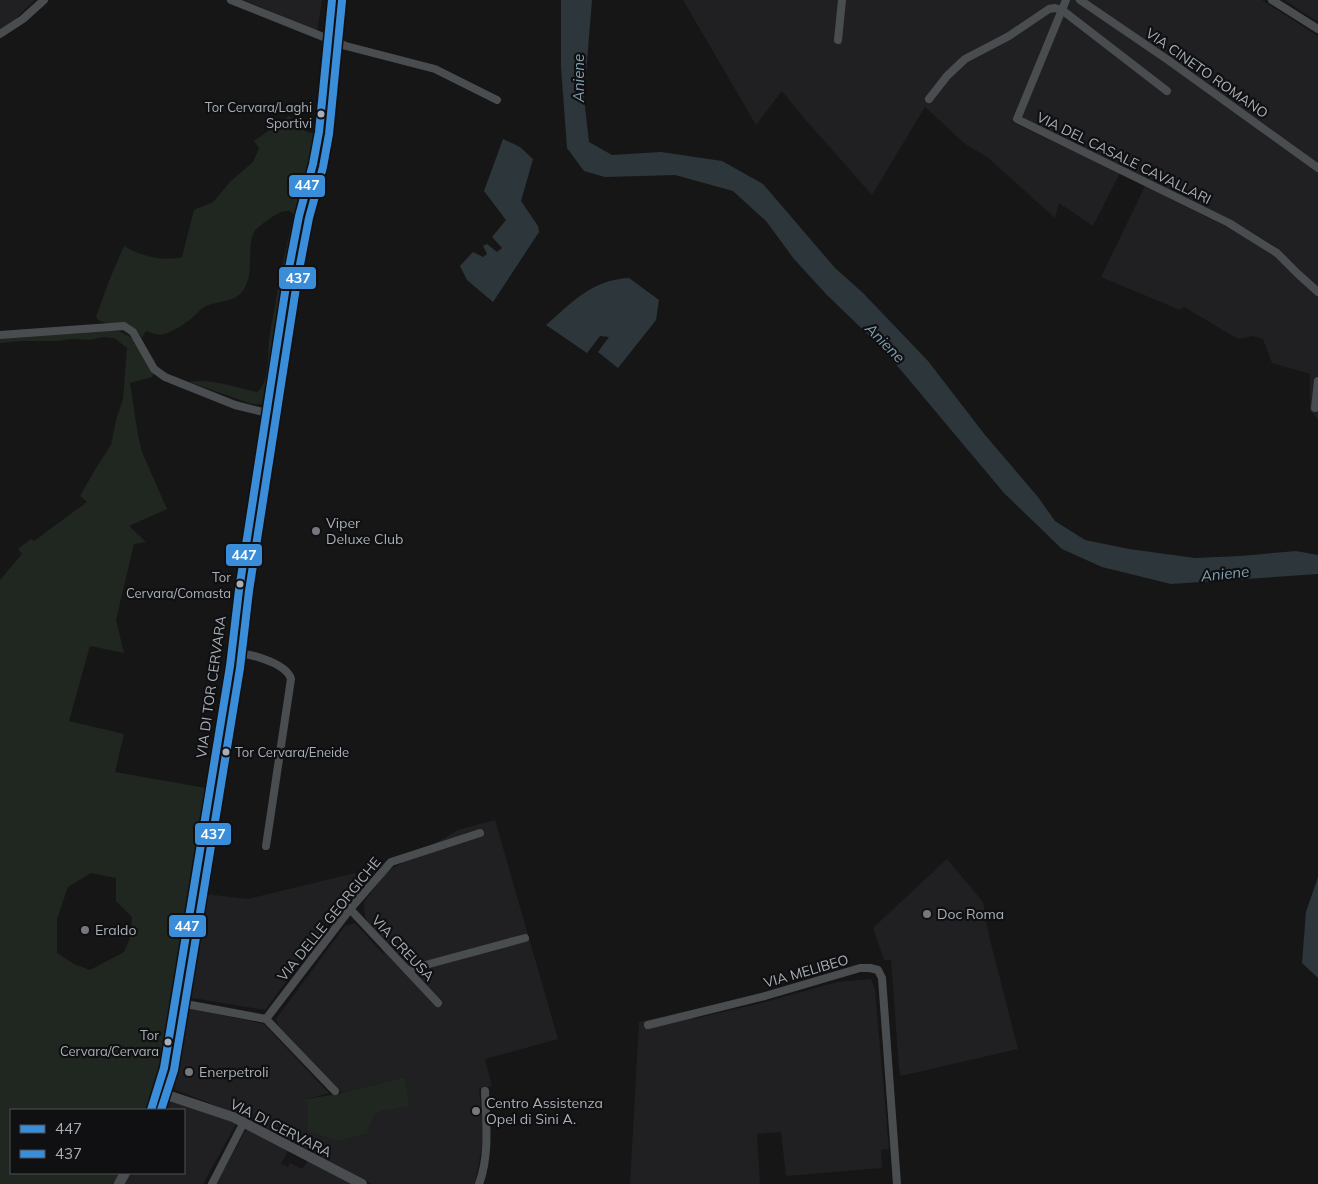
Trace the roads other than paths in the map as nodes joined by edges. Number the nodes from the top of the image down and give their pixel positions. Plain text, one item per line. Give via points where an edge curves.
1 (33, 0) edge
2 (44, 0) edge
3 (230, 0) edge
4 (332, 0) edge
5 (842, 0) edge
6 (1066, 0) edge
7 (1080, 0) edge
8 (1272, 0) edge
9 (1062, 10) junction
10 (31, 12) junction
11 (1318, 29) edge
12 (0, 34) edge
13 (327, 40) junction
14 (838, 40) dead end
15 (1167, 91) dead end
16 (929, 99) dead end
17 (498, 100) dead end
18 (1318, 168) edge
19 (1318, 292) edge
20 (0, 334) edge
21 (1318, 381) edge
22 (1315, 408) dead end
23 (267, 413) junction
24 (231, 652) junction
25 (480, 834) dead end
26 (266, 846) dead end
27 (350, 910) junction
28 (525, 938) dead end
29 (407, 970) junction
30 (175, 1002) junction
31 (438, 1003) dead end
32 (266, 1018) junction
33 (648, 1025) dead end
34 (335, 1091) dead end
35 (485, 1091) dead end
36 (158, 1092) junction
37 (151, 1109) edge
38 (244, 1122) junction
39 (212, 1184) edge
40 (362, 1184) edge
41 (479, 1184) edge
42 (898, 1184) edge

1 - 10 street
2 - 10 street
3 - 13 street
4 - 13 street, VIA DI TOR CERVARA
5 - 14 street
6 - 9 street, VIA DEL CASALE CAVALLARI
7 - 18 street, VIA CINETO ROMANO
8 - 11 street
9 - 15 street
9 - 16 street via 1049,10 965,59
9 - 19 street, VIA DEL CASALE CAVALLARI via 1017,119 1229,223 1277,252
10 - 12 street
13 - 17 street via 434,69
13 - 23 street, VIA DI TOR CERVARA via 319,132 288,273
20 - 23 street via 124,326 133,332 154,369 165,377 216,399
21 - 22 street
23 - 24 street, VIA DI TOR CERVARA
24 - 26 street via 249,654 280,666 291,679
24 - 30 street, VIA DI TOR CERVARA
25 - 27 street, VIA DELLE GEORGICHE via 391,862
27 - 29 street, VIA CREUSA
27 - 32 street, VIA DELLE GEORGICHE
28 - 29 street
29 - 31 street, VIA CREUSA
30 - 32 street
30 - 36 street, VIA DI TOR CERVARA
32 - 34 street
33 - 42 street, VIA MELIBEO via 860,968 878,970 882,978
35 - 41 street via 487,1134
36 - 37 street, VIA DI TOR CERVARA
36 - 38 street, VIA DI CERVARA
38 - 39 street
38 - 40 street, VIA DI CERVARA

